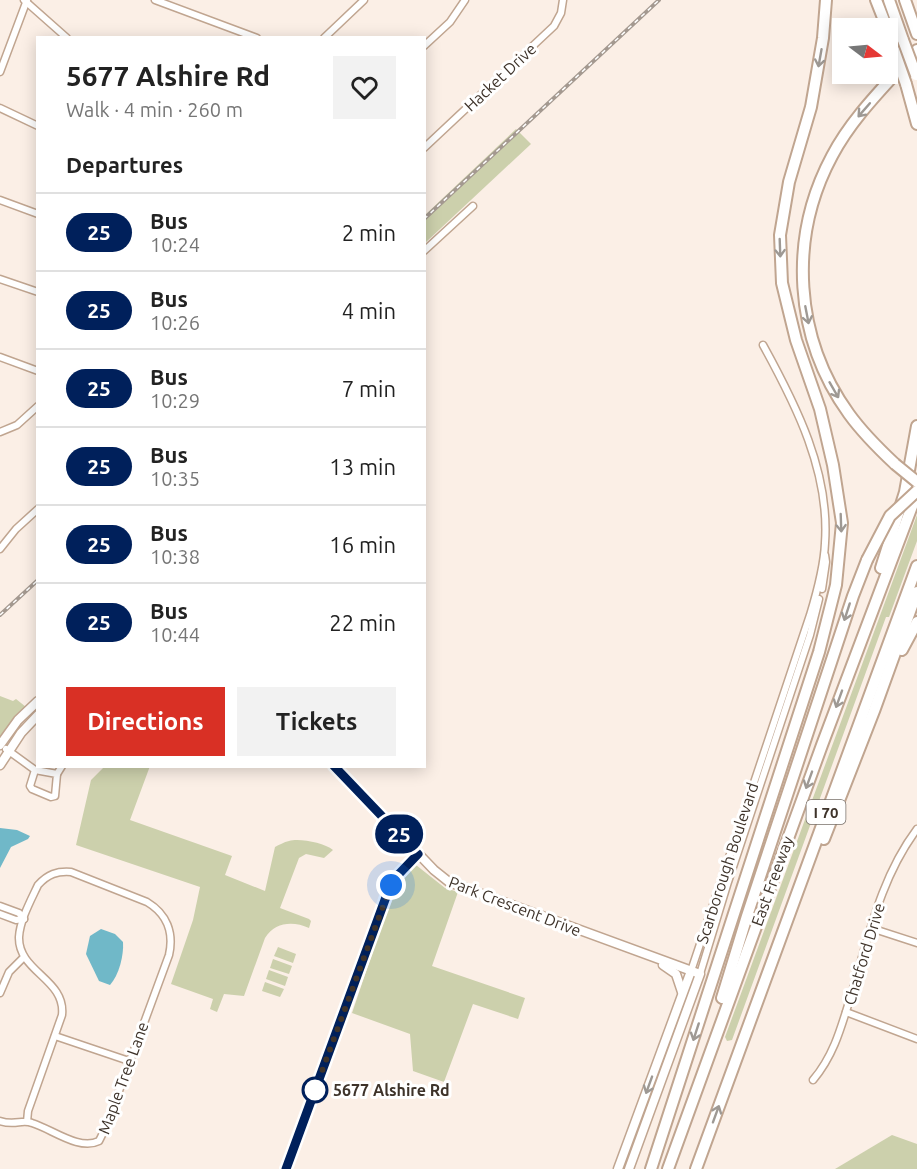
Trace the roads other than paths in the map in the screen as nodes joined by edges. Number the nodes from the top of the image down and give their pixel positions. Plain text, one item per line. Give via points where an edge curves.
1 (155, 0) edge
2 (364, 0) edge
3 (465, 0) edge
4 (563, 0) edge
5 (826, 0) edge
6 (876, 0) edge
7 (889, 0) edge
8 (905, 0) edge
9 (26, 1) edge
10 (883, 18) edge
11 (916, 30) edge
12 (64, 36) edge
13 (252, 36) edge
14 (326, 36) edge
15 (426, 44) edge
16 (917, 50) edge
17 (898, 61) edge
18 (2, 63) edge
19 (0, 72) edge
20 (916, 77) edge
21 (906, 84) junction
22 (0, 108) edge
23 (917, 110) edge
24 (917, 124) edge
25 (36, 125) edge
26 (426, 146) edge
27 (0, 200) edge
28 (473, 206) dead end
29 (36, 213) edge
30 (426, 249) edge
31 (0, 279) edge
32 (36, 291) edge
33 (811, 336) junction
34 (763, 345) dead end
35 (0, 357) edge
36 (36, 370) edge
37 (36, 408) edge
38 (820, 409) junction
39 (917, 426) edge
40 (0, 432) edge
41 (917, 482) edge
42 (917, 492) edge
43 (36, 511) edge
44 (0, 549) edge
45 (824, 554) junction
46 (917, 566) edge
47 (917, 592) edge
48 (917, 622) edge
49 (856, 654) junction
50 (830, 666) junction
51 (36, 703) edge
52 (874, 711) junction
53 (36, 717) edge
54 (0, 745) edge
55 (8, 751) junction
56 (0, 765) edge
57 (61, 768) edge
58 (336, 768) edge
59 (35, 770) junction
60 (57, 774) junction
61 (917, 829) edge
62 (418, 854) junction
63 (0, 906) edge
64 (0, 914) edge
65 (24, 919) junction
66 (871, 928) junction
67 (917, 943) edge
68 (642, 953) junction
69 (24, 957) junction
70 (691, 971) junction
71 (700, 974) junction
72 (766, 979) junction
73 (0, 993) edge
74 (681, 996) junction
75 (707, 999) junction
76 (846, 1012) junction
77 (55, 1036) junction
78 (917, 1039) edge
79 (714, 1042) junction
80 (129, 1061) junction
81 (813, 1080) dead end
82 (0, 1121) edge
83 (27, 1122) junction
84 (286, 1169) edge
85 (618, 1169) edge
86 (629, 1169) edge
87 (651, 1169) edge
88 (668, 1169) edge
89 (696, 1169) edge

1 - 13 street
2 - 14 street
3 - 15 street via 450,22
4 - 26 street, Hacket Drive via 554,26
5 -> 38 highway via 811,107 789,182 780,235 782,283 796,340
6 - 10 highway
7 - 20 highway, bridge
8 - 11 highway
9 - 12 street
9 - 18 street
16 -> 33 highway via 857,118 831,156 816,192 802,260 803,294
17 - 21 highway, bridge
18 - 19 street
21 - 23 highway
21 - 24 highway
22 - 25 street
27 - 29 street
28 - 30 street
31 - 32 street
33 - 38 highway
33 -> 41 highway, bridge via 829,382 849,414
34 - 45 street, Scarborough Boulevard via 816,461 825,519
35 - 36 street
37 - 40 street via 17,425
38 -> 75 highway via 843,523 836,585 819,652
39 - 49 highway via 905,492
42 - 49 highway, East Freeway / I 70
42 -> 50 highway, bridge via 891,516 867,560
43 - 44 street
45 - 70 street, Scarborough Boulevard via 810,615
45 - 71 street, Scarborough Boulevard via 824,581 810,635
46 - 72 highway, East Freeway / I 70
47 - 52 highway
48 - 52 highway
49 -> 79 highway, East Freeway / I 70
50 - 75 highway via 813,697
50 - 79 highway via 747,916 718,1013
51 - 54 street
52 - 72 highway
53 - 55 street
54 - 55 street
55 - 56 street
55 - 59 street
57 - 60 street
58 - 62 street, Park Crescent Drive
59 - 60 street
59 - 60 street via 30,786 51,797 55,796
61 - 66 street, Chatford Drive via 889,875
62 - 68 street, Park Crescent Drive via 440,876 456,885
62 - 84 street via 397,876 386,897
63 - 65 street
64 - 65 street
65 - 69 street via 19,937
65 - 80 street, Maple Tree Lane via 34,893 43,880 57,871 71,872 158,909 167,923 169,955
66 - 67 street
66 - 76 street, Chatford Drive
68 - 70 street, Park Crescent Drive
68 - 74 street via 673,971 680,983
69 - 73 street via 9,972
69 - 77 street via 60,996 62,1015
70 - 71 street, Park Crescent Drive
70 - 74 street, Scarborough Boulevard
71 - 86 street, Scarborough Boulevard
89 -> 72 highway, East Freeway / I 70
74 -> 85 street, Scarborough Boulevard
75 -> 87 highway
76 - 78 street
76 - 81 street, Chatford Drive via 828,1060
77 - 80 street
77 - 83 street
79 - 88 highway, East Freeway / I 70
80 - 83 street, Maple Tree Lane via 99,1141 78,1142
82 - 83 street

